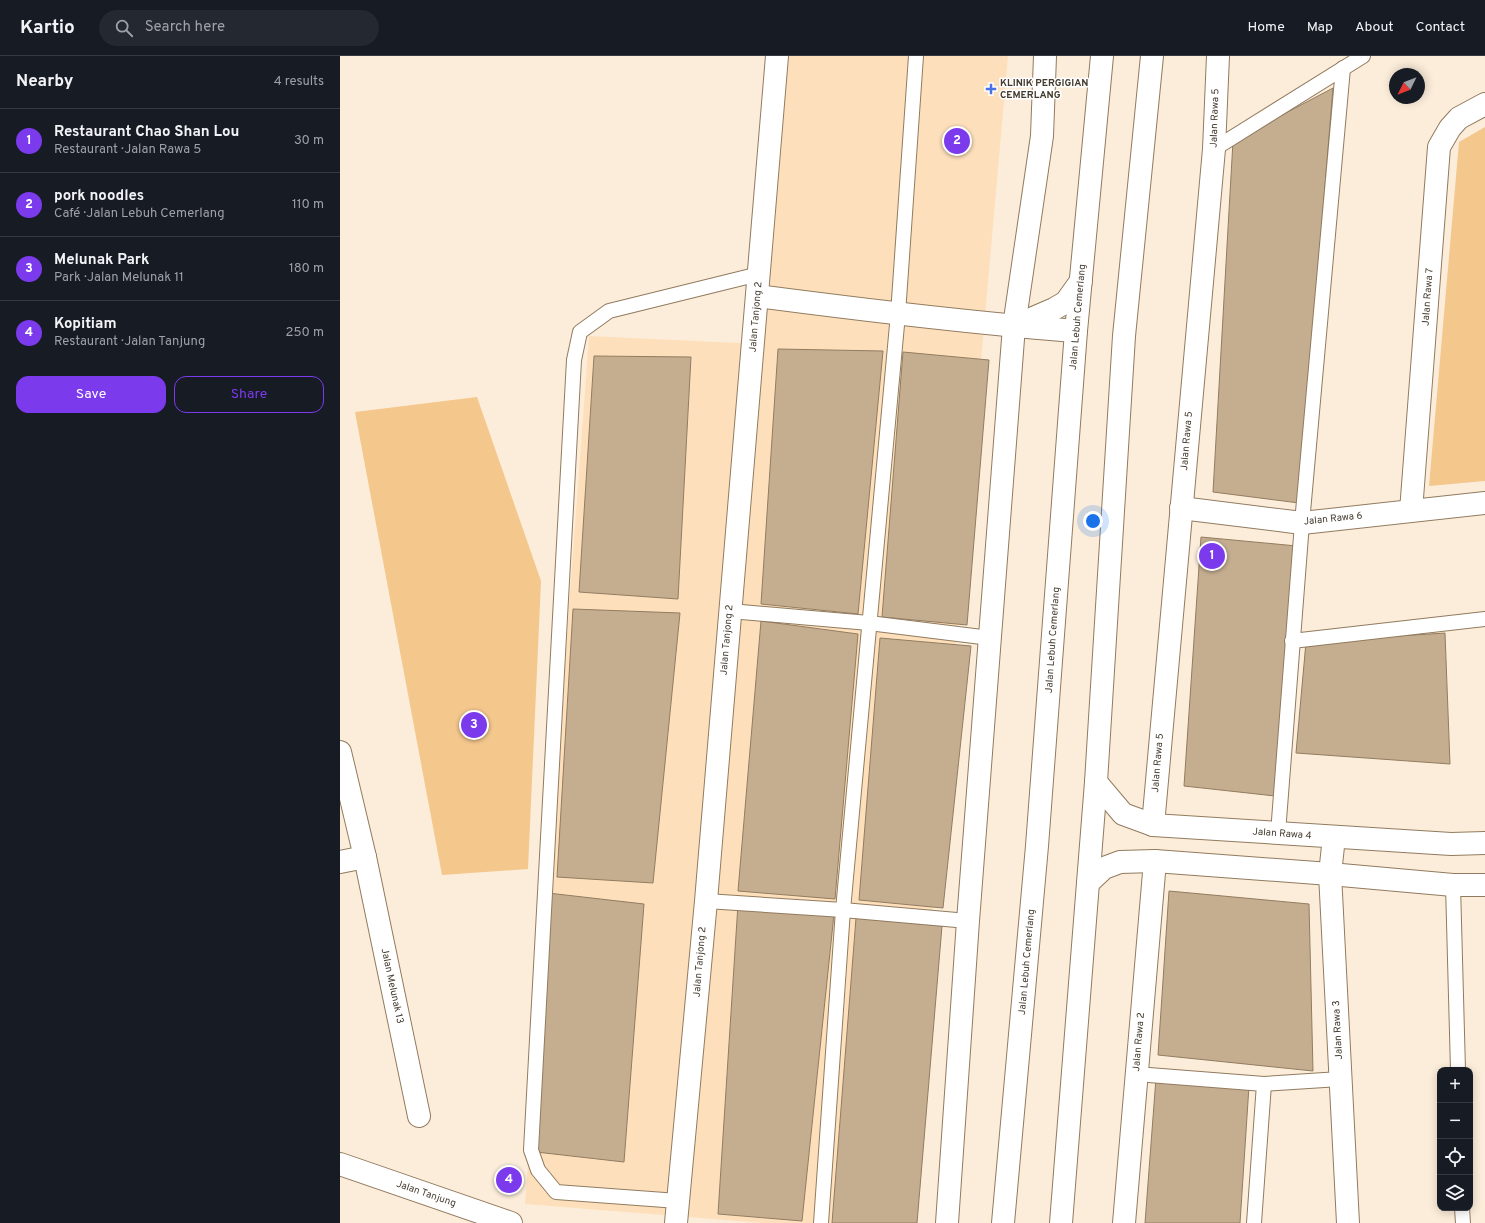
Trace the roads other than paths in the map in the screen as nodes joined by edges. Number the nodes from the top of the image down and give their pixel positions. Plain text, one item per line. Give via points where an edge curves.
1 (777, 56) edge
2 (916, 56) edge
3 (1045, 56) edge
4 (1102, 56) edge
5 (1152, 56) edge
6 (1218, 56) edge
7 (1363, 56) edge
8 (1343, 68) junction
9 (1485, 104) edge
10 (1214, 149) junction
11 (759, 274) junction
12 (1081, 280) junction
13 (757, 296) junction
14 (898, 314) junction
15 (1014, 326) junction
16 (1076, 331) junction
17 (1485, 503) edge
18 (1181, 508) junction
19 (1411, 511) junction
20 (1302, 523) junction
21 (730, 611) junction
22 (1485, 619) edge
23 (869, 623) junction
24 (990, 638) junction
25 (1292, 641) junction
26 (340, 752) edge
27 (1096, 782) junction
28 (1153, 825) junction
29 (1278, 833) junction
30 (1334, 837) junction
31 (1485, 843) edge
32 (364, 857) junction
33 (1155, 861) junction
34 (340, 862) edge
35 (1330, 874) junction
36 (1088, 883) junction
37 (1453, 885) junction
38 (1485, 885) edge
39 (706, 901) junction
40 (843, 910) junction
41 (968, 921) junction
42 (1458, 1067) edge
43 (1136, 1074) junction
44 (1340, 1080) junction
45 (1264, 1084) junction
46 (419, 1116) dead end
47 (340, 1164) edge
48 (678, 1201) junction
49 (1462, 1211) edge
50 (487, 1219) edge
51 (511, 1223) edge
52 (676, 1223) edge
53 (822, 1223) edge
54 (948, 1223) edge
55 (1003, 1223) edge
56 (1061, 1223) edge
57 (1124, 1223) edge
58 (1254, 1223) edge
59 (1348, 1223) edge
60 (1463, 1223) edge

1 - 11 street, Jalan Tanjong 2
2 - 14 lane
3 - 15 street via 1042,136
4 - 12 street, Jalan Lebuh Cemerlang
5 - 27 street via 1124,336
6 - 10 street, Jalan Rawa 5
7 - 8 lane
8 - 10 lane
8 - 20 lane
9 - 19 street, Jalan Rawa 7 via 1460,118 1439,146
10 - 18 street, Jalan Rawa 5
11 - 13 street, Jalan Tanjong 2
11 - 48 lane via 609,311 580,332 574,360 531,1150 538,1170 556,1192
12 - 15 street via 1066,302
12 - 16 street, Jalan Lebuh Cemerlang
13 - 14 street
13 - 21 street, Jalan Tanjong 2
14 - 15 street
14 - 23 lane
15 - 16 street
15 - 24 street
16 - 55 street, Jalan Lebuh Cemerlang via 1037,846
17 - 19 street, Jalan Rawa 6
18 - 20 street, Jalan Rawa 6
18 - 28 street, Jalan Rawa 5
19 - 20 street, Jalan Rawa 6
20 - 25 lane
21 - 23 lane
21 - 39 street, Jalan Tanjong 2
22 - 25 lane
23 - 24 lane
23 - 40 lane
24 - 41 street
25 - 29 lane
26 - 32 street, Jalan Melunak 13
27 - 28 street, Jalan Rawa 4 via 1124,814
27 - 36 street
28 - 29 street, Jalan Rawa 4
29 - 30 street, Jalan Rawa 4
30 - 31 street, Jalan Rawa 4 via 1451,844
30 - 35 street, Jalan Rawa 3
32 - 34 street
32 - 46 street, Jalan Melunak 13
33 - 35 street
33 - 36 street via 1120,862 1104,868
33 - 43 street, Jalan Rawa 2
35 - 37 street
35 - 44 street, Jalan Rawa 3
36 - 56 street
37 - 38 street
37 - 42 lane
39 - 40 lane
39 - 48 street, Jalan Tanjong 2
40 - 41 lane
40 - 53 lane
41 - 54 street
43 - 45 lane
43 - 57 street, Jalan Rawa 2
44 - 45 lane
44 - 59 street, Jalan Rawa 3
45 - 58 lane
47 - 50 street, Jalan Tanjung
48 - 52 street, Jalan Tanjong 2
49 - 60 lane
50 - 51 street, Jalan Tanjung

